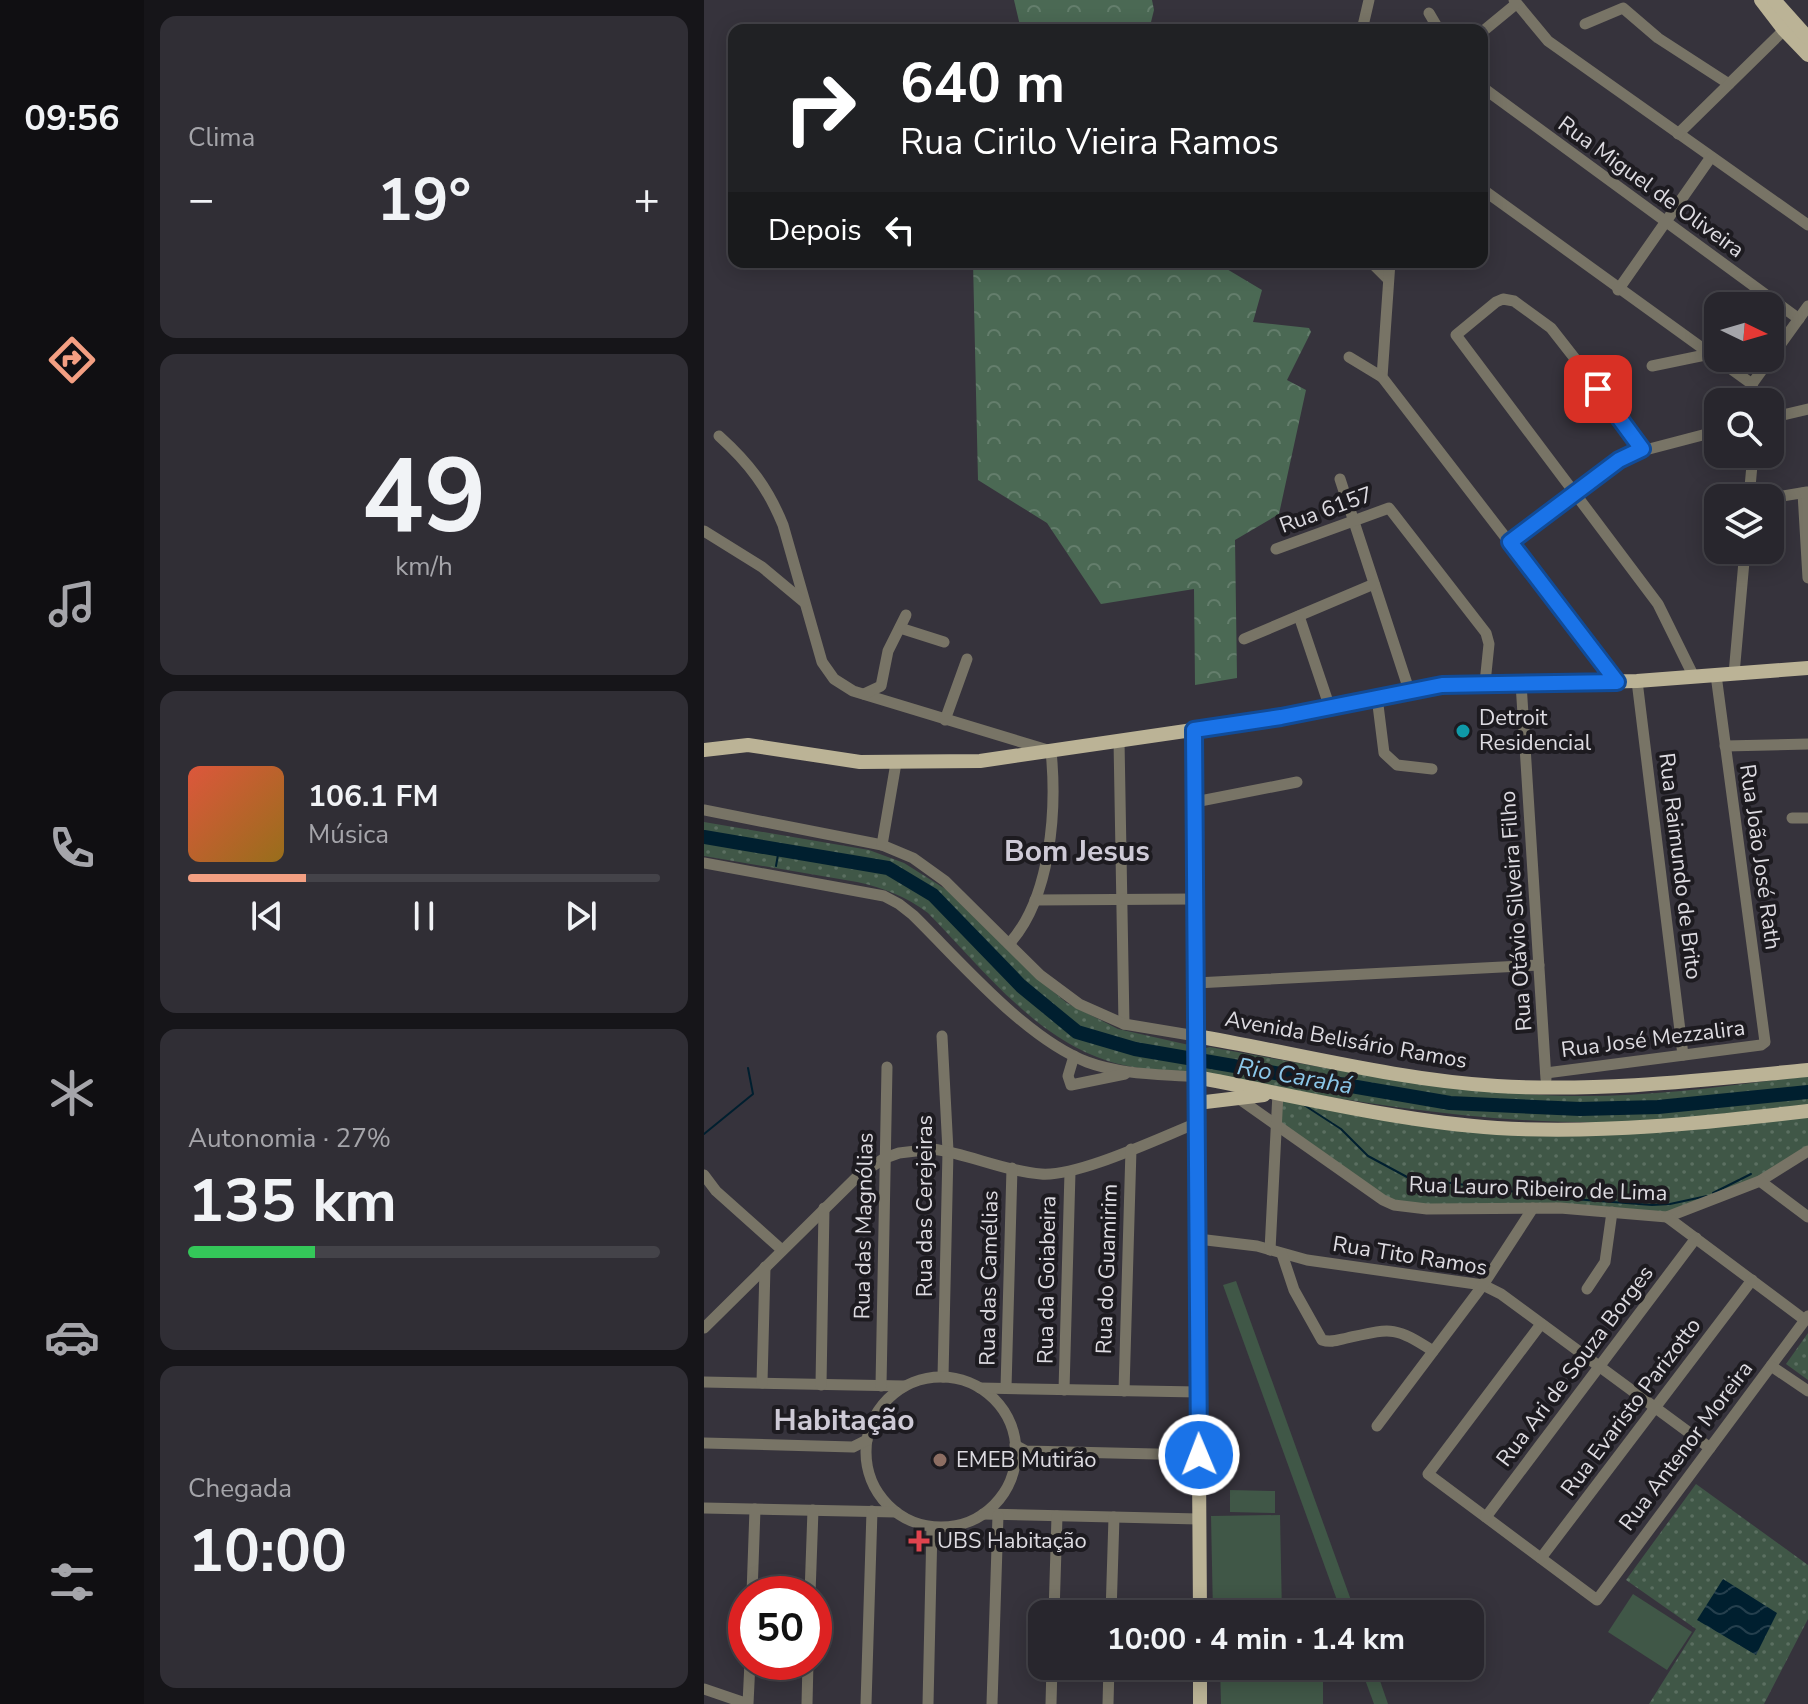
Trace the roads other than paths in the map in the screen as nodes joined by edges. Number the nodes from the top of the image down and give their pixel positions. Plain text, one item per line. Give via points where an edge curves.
1 (1369, 0) edge
2 (1761, 0) edge
3 (1774, 0) edge
4 (1515, 2) edge
5 (1429, 13) dead end
6 (1363, 24) edge
7 (1435, 24) edge
8 (1585, 24) dead end
9 (1488, 27) edge
10 (1784, 30) junction
11 (1808, 38) edge
12 (1808, 55) edge
13 (1729, 84) junction
14 (1488, 91) edge
15 (1678, 134) junction
16 (1711, 157) junction
17 (1488, 193) edge
18 (1666, 222) junction
19 (1808, 225) edge
20 (1377, 268) edge
21 (1389, 268) edge
22 (1388, 279) junction
23 (1618, 290) junction
24 (1808, 306) edge
25 (1799, 319) junction
26 (1704, 350) edge
27 (1704, 355) edge
28 (1349, 357) dead end
29 (1652, 366) dead end
30 (1735, 372) edge
31 (1382, 377) junction
32 (1752, 384) junction
33 (1752, 388) edge
34 (1808, 409) edge
35 (1784, 415) edge
36 (1704, 434) edge
37 (719, 436) dead end
38 (1642, 449) junction
39 (1340, 479) dead end
40 (1805, 492) edge
41 (1576, 493) junction
42 (1784, 495) edge
43 (1354, 521) junction
44 (704, 531) edge
45 (1510, 542) junction
46 (1276, 549) dead end
47 (1744, 564) edge
48 (1808, 578) edge
49 (1374, 584) junction
50 (804, 602) junction
51 (906, 615) dead end
52 (1299, 616) junction
53 (900, 628) junction
54 (1244, 639) dead end
55 (944, 642) dead end
56 (967, 659) dead end
57 (1808, 668) edge
58 (1734, 674) junction
59 (1716, 675) junction
60 (1694, 677) junction
61 (1637, 681) junction
62 (1617, 682) junction
63 (1485, 683) junction
64 (1521, 683) junction
65 (1409, 690) junction
66 (864, 694) junction
67 (1377, 697) junction
68 (1330, 708) junction
69 (945, 720) junction
70 (1194, 730) junction
71 (1119, 740) junction
72 (1808, 744) edge
73 (1725, 746) junction
74 (704, 750) edge
75 (1051, 751) junction
76 (896, 763) junction
77 (1432, 769) dead end
78 (1297, 782) dead end
79 (1195, 802) junction
80 (704, 810) edge
81 (1792, 818) dead end
82 (1808, 818) edge
83 (882, 845) junction
84 (704, 863) edge
85 (1122, 899) junction
86 (1195, 899) junction
87 (1035, 900) junction
88 (1009, 944) junction
89 (1539, 965) junction
90 (1196, 983) junction
91 (1124, 1024) junction
92 (942, 1036) dead end
93 (1764, 1043) joint
94 (1196, 1044) junction
95 (1683, 1055) junction
96 (1074, 1056) junction
97 (887, 1067) dead end
98 (1808, 1070) edge
99 (1129, 1072) junction
100 (1196, 1074) junction
101 (1546, 1080) junction
102 (1278, 1093) junction
103 (1238, 1098) junction
104 (1197, 1103) junction
105 (1808, 1111) edge
106 (1197, 1123) junction
107 (1277, 1126) junction
108 (1131, 1149) junction
109 (948, 1151) junction
110 (1808, 1151) edge
111 (885, 1158) junction
112 (1012, 1168) junction
113 (1070, 1172) junction
114 (704, 1175) edge
115 (1760, 1181) junction
116 (824, 1208) junction
117 (1533, 1208) junction
118 (1612, 1212) junction
119 (1667, 1217) junction
120 (1808, 1217) edge
121 (1696, 1238) junction
122 (1198, 1239) junction
123 (782, 1250) junction
124 (1270, 1250) junction
125 (1282, 1254) junction
126 (765, 1267) junction
127 (1752, 1280) junction
128 (1483, 1285) junction
129 (1587, 1289) dead end
130 (1807, 1318) edge
131 (1541, 1324) junction
132 (704, 1328) edge
133 (1433, 1351) junction
134 (1771, 1366) junction
135 (1599, 1367) junction
136 (943, 1377) junction
137 (704, 1382) edge
138 (762, 1383) junction
139 (821, 1385) junction
140 (881, 1386) junction
141 (905, 1386) junction
142 (979, 1388) junction
143 (1006, 1388) junction
144 (1064, 1390) junction
145 (1124, 1391) junction
146 (1808, 1391) edge
147 (1198, 1392) junction
148 (1655, 1408) junction
149 (1377, 1426) dead end
150 (867, 1440) junction
151 (704, 1443) edge
152 (853, 1447) junction
153 (1710, 1448) junction
154 (1019, 1451) junction
155 (866, 1455) junction
156 (1199, 1455) junction
157 (704, 1508) edge
158 (755, 1509) junction
159 (813, 1510) junction
160 (872, 1511) junction
161 (896, 1512) junction
162 (983, 1514) junction
163 (998, 1515) junction
164 (1057, 1516) junction
165 (1114, 1517) junction
166 (1486, 1517) junction
167 (1199, 1519) junction
168 (932, 1527) junction
169 (1541, 1558) junction
170 (753, 1576) edge
171 (811, 1576) edge
172 (1054, 1600) edge
173 (1111, 1600) edge
174 (1200, 1600) edge
175 (749, 1680) edge
176 (808, 1680) edge
177 (1052, 1680) edge
178 (1109, 1680) edge
179 (1200, 1680) edge
180 (704, 1689) edge
181 (748, 1704) edge
182 (807, 1704) edge
183 (866, 1704) edge
184 (928, 1704) edge
185 (992, 1704) edge
186 (1051, 1704) edge
187 (1108, 1704) edge
188 (1200, 1704) edge

1 - 6 street
2 - 10 main road
3 - 11 main road
4 - 9 street
4 - 15 street via 1548,41
5 - 7 street
8 - 13 street via 1623,8
10 - 12 main road
10 - 13 street
13 - 15 street
14 - 18 street, Rua Miguel de Oliveira
15 - 16 street
16 - 18 street
16 - 19 street
17 - 23 street
18 - 23 street
18 - 25 street, Rua Miguel de Oliveira
20 - 22 street
21 - 22 street
22 - 31 street
23 - 26 street
24 - 25 street
25 - 32 street
27 - 29 street
28 - 31 street
30 - 32 street
31 - 45 street
32 - 33 street
34 - 35 street
36 - 38 street
37 - 50 street via 766,488 783,525
38 - 41 street
38 - 41 street via 1551,328 1521,305 1503,299 1456,335
39 - 43 street
40 - 42 street
40 - 48 street
41 - 45 street
41 - 60 street via 1658,604
43 - 46 street, Rua 6157
43 - 49 street
43 - 63 street, Rua 6157 via 1389,508 1486,633
44 - 50 street via 762,567
45 - 62 street
47 - 58 street
49 - 52 street
49 - 65 street
50 - 66 street via 828,672 843,686
51 - 53 street
52 - 54 street
52 - 68 street
53 - 55 street
53 - 66 street via 888,651 881,686
56 - 69 street
57 - 58 main road
58 - 59 main road
59 - 60 main road
59 - 73 street, Rua João José Rath
60 - 61 main road
61 - 62 main road
61 - 95 street, Rua Raimundo de Brito
62 - 64 main road
63 - 64 main road
63 - 65 main road
64 - 89 street, Rua Otávio Silveira Filho
65 - 67 main road
66 - 69 street
67 - 68 main road
67 - 77 street via 1384,753 1397,765
68 - 70 main road
69 - 75 street
70 - 71 main road
70 - 79 main road
71 - 75 main road
71 - 85 street
72 - 73 street
73 - 93 street, Rua João José Rath
74 - 76 main road via 748,745
75 - 76 main road via 980,761
75 - 87 street via 1050,832
76 - 83 street
78 - 79 street
79 - 86 main road
80 - 83 street, Avenida Belisário Ramos
81 - 82 street
83 - 88 street, Avenida Belisário Ramos via 929,868
84 - 96 street via 864,892 899,904 1011,1011
85 - 86 street
85 - 87 street
85 - 91 street
86 - 90 main road
87 - 88 street
88 - 91 street, Avenida Belisário Ramos via 1064,995
89 - 90 street
89 - 101 street, Rua Otávio Silveira Filho
90 - 94 main road
91 - 94 street, Avenida Belisário Ramos
92 - 109 street, Rua das Cerejeiras
93 - 95 street, Rua José Mezzalira
94 - 100 main road
94 - 101 main road, Avenida Belisário Ramos via 1438,1079
95 - 101 street, Rua José Mezzalira
96 - 99 street
96 - 99 street via 1071,1085
97 - 111 street, Rua das Magnólias
98 - 101 main road, Avenida Belisário Ramos via 1626,1088
99 - 100 street
100 - 102 main road
100 - 104 main road
102 - 103 main road
102 - 105 main road via 1422,1119 1550,1130 1642,1129
102 - 107 street
103 - 104 main road
103 - 107 street, Rua Lauro Ribeiro de Lima
104 - 106 main road
106 - 108 street
106 - 122 main road
107 - 117 street, Rua Lauro Ribeiro de Lima via 1394,1205
107 - 124 street
108 - 113 street
108 - 145 street, Rua do Guamirim
109 - 111 street via 917,1149
109 - 112 street
109 - 136 street, Rua das Cerejeiras
110 - 115 street, Rua Lauro Ribeiro de Lima
111 - 116 street
111 - 140 street, Rua das Magnólias
112 - 113 street via 1039,1174
112 - 143 street, Rua das Camélias
113 - 144 street, Rua da Goiabeira
114 - 123 street
115 - 119 street, Rua Lauro Ribeiro de Lima
115 - 120 street
116 - 123 street
116 - 139 street
117 - 118 street, Rua Lauro Ribeiro de Lima
117 - 128 street
118 - 119 street, Rua Lauro Ribeiro de Lima
118 - 129 street via 1605,1262
119 - 121 street
121 - 127 street
121 - 135 street, Rua Ari de Souza Borges
122 - 124 street, Rua Tito Ramos
122 - 147 main road
123 - 126 street
124 - 125 street, Rua Tito Ramos
125 - 128 street, Rua Tito Ramos
125 - 133 street via 1294,1290 1322,1340 1396,1330
126 - 132 street
126 - 138 street
127 - 130 street
127 - 148 street, Rua Evaristo Parizotto
128 - 131 street, Rua Tito Ramos
128 - 133 street
130 - 134 street, Rua Antenor Moreira
131 - 135 street, Rua Tito Ramos
131 - 166 street via 1428,1474
133 - 149 street
134 - 146 street
134 - 153 street, Rua Antenor Moreira
135 - 148 street, Rua Tito Ramos
135 - 166 street, Rua Ari de Souza Borges
136 - 141 street
136 - 142 street
137 - 138 street
138 - 139 street
139 - 140 street
140 - 141 street
141 - 150 street via 884,1403
142 - 143 street
142 - 154 street via 1000,1406
143 - 144 street
144 - 145 street
145 - 147 street
147 - 156 main road
148 - 153 street, Rua Tito Ramos
148 - 169 street, Rua Evaristo Parizotto
150 - 152 street
150 - 155 street
151 - 152 street
152 - 155 street
153 - 169 street, Rua Antenor Moreira via 1597,1600
154 - 156 street
154 - 162 street via 1009,1484
155 - 161 street via 870,1477
156 - 167 main road
157 - 158 street
158 - 159 street
158 - 170 street
159 - 160 street
159 - 171 street
160 - 161 street
160 - 183 street
161 - 168 street
162 - 163 street
162 - 168 street via 959,1525
163 - 164 street
163 - 185 street
164 - 165 street
164 - 172 street
165 - 167 street
165 - 173 street
166 - 169 street
167 - 174 main road
168 - 184 street
175 - 181 street
176 - 182 street
177 - 186 street
178 - 187 street
179 - 188 main road
180 - 181 street

